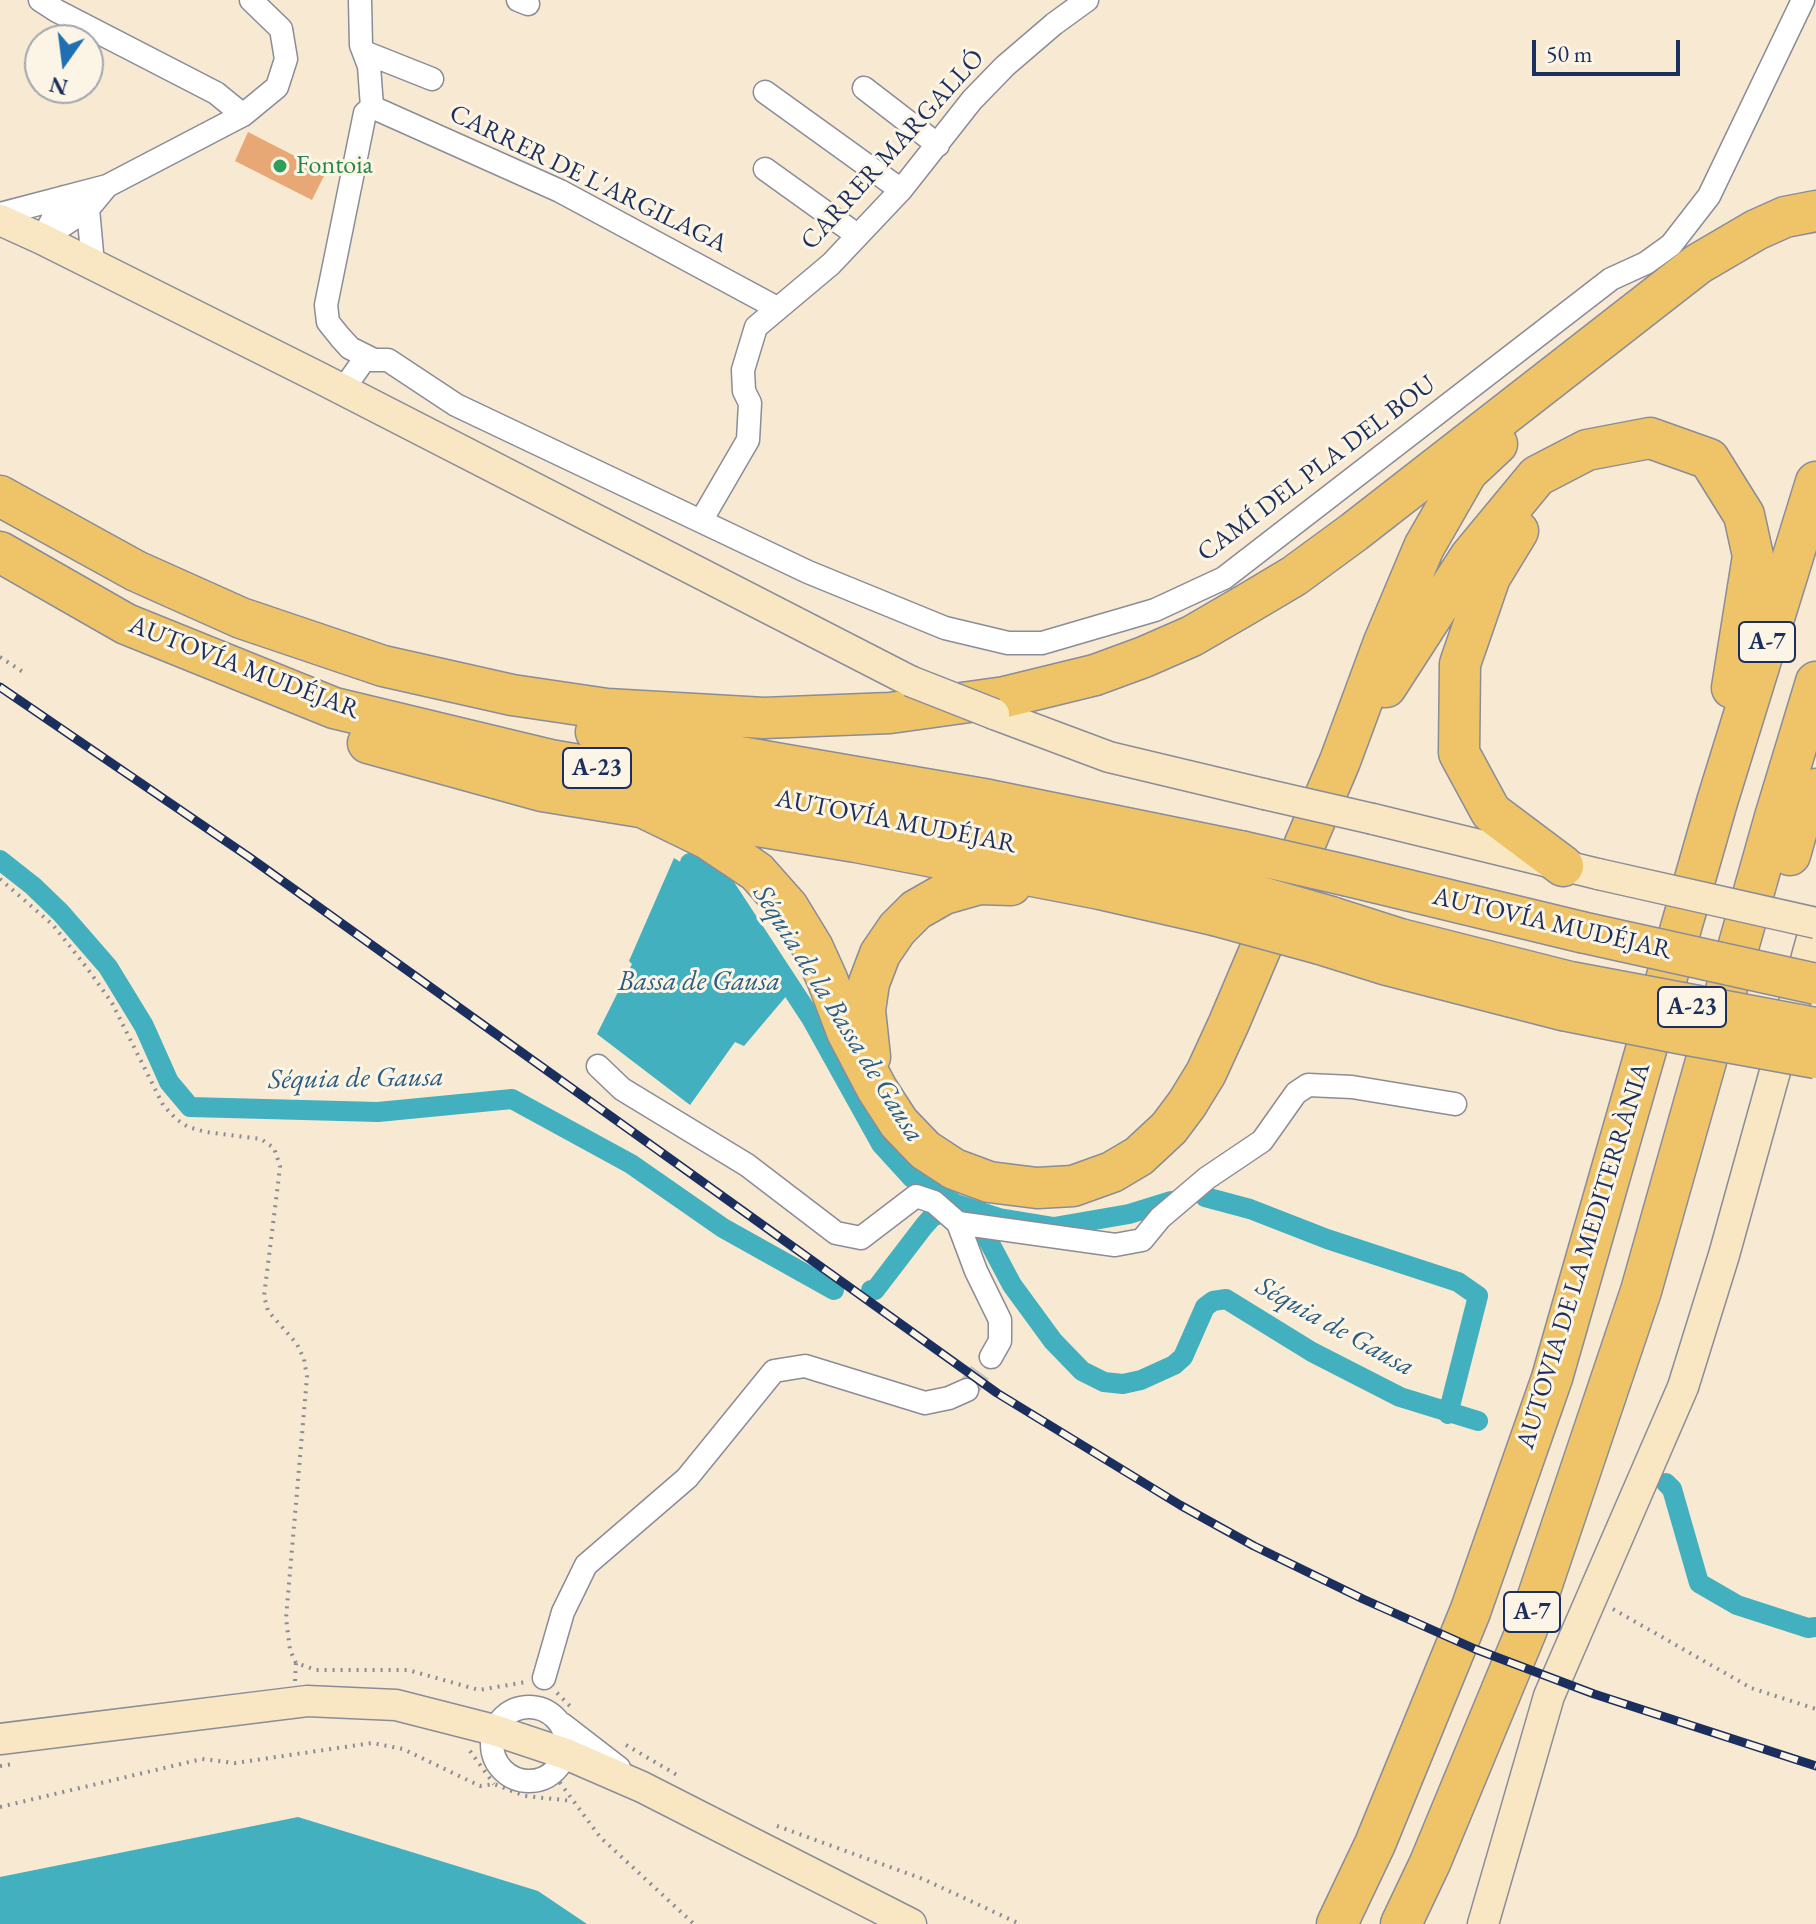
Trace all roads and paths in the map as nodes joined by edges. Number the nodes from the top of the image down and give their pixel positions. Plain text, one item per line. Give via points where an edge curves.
1 (40, 0) edge
2 (251, 0) edge
3 (360, 0) edge
4 (1087, 0) edge
5 (1803, 0) edge
6 (364, 52) junction
7 (432, 79) dead end
8 (864, 88) dead end
9 (765, 92) dead end
10 (372, 107) junction
11 (243, 115) junction
12 (938, 145) junction
13 (765, 169) dead end
14 (107, 186) junction
15 (901, 190) junction
16 (64, 197) junction
17 (88, 209) junction
18 (1816, 211) edge
19 (0, 214) edge
20 (0, 220) edge
21 (857, 235) junction
22 (42, 239) junction
23 (93, 264) junction
24 (1644, 305) junction
25 (777, 308) junction
26 (374, 360) junction
27 (342, 391) junction
28 (1587, 450) junction
29 (1816, 482) edge
30 (0, 496) edge
31 (0, 513) edge
32 (701, 521) junction
33 (0, 552) edge
34 (0, 574) edge
35 (0, 657) edge
36 (26, 674) dead end
37 (1816, 682) edge
38 (1340, 761) junction
39 (1816, 789) edge
40 (1717, 802) junction
41 (640, 806) junction
42 (1581, 870) junction
43 (0, 879) edge
44 (1227, 884) junction
45 (1816, 924) edge
46 (1743, 931) junction
47 (1816, 984) edge
48 (1566, 996) junction
49 (1816, 1028) edge
50 (1816, 1058) edge
51 (598, 1066) dead end
52 (877, 1089) junction
53 (1455, 1104) dead end
54 (958, 1223) junction
55 (991, 1357) tunnel mouth
56 (967, 1390) tunnel mouth
57 (1593, 1598) junction
58 (296, 1663) dead end
59 (544, 1678) junction
60 (527, 1705) junction
61 (1816, 1709) edge
62 (558, 1718) junction
63 (494, 1730) junction
64 (465, 1743) dead end
65 (8, 1752) edge
66 (560, 1764) junction
67 (0, 1766) edge
68 (494, 1784) junction
69 (642, 1787) junction
70 (573, 1801) junction
71 (0, 1807) edge
72 (694, 1924) edge
73 (911, 1924) edge
74 (1337, 1924) edge
75 (1401, 1924) edge
76 (1483, 1924) edge

1 - 11 street via 216,93
2 - 11 street via 281,29 286,59 277,87
3 - 6 street
4 - 12 street, CARRER MARGALLÓ via 1005,66
5 - 32 street, CAMÍ DEL PLA DEL BOU via 1709,196 1671,245 1611,279 1224,578 1155,610 1042,643 1008,643 945,628
6 - 7 street
6 - 10 street
8 - 12 street
9 - 15 street
10 - 25 street, CARRER DE L'ARGILAGA via 560,191
10 - 26 street, CAMÍ DEL PLA DEL BOU via 365,113 326,305 328,322 340,337
11 - 14 street
12 - 15 street, CARRER MARGALLÓ
13 - 21 street
14 - 16 street
14 - 17 street
15 - 21 street, CARRER MARGALLÓ
16 - 19 street
16 - 22 street
17 - 22 street
17 - 23 street
18 - 24 highway via 1785,217 1743,237
20 - 22 main road
21 - 25 street, CARRER MARGALLÓ
22 - 23 main road
23 - 27 main road
24 - 30 highway via 1342,541 1192,636 1055,686 890,713 764,718 619,710 512,695 383,666 183,594
24 - 38 highway via 1467,472 1424,547
25 - 32 street, CARRER MARGALLÓ via 756,327 743,370 750,403 748,440
26 - 27 street via 364,360
26 - 32 street, CAMÍ DEL PLA DEL BOU via 388,360 456,405
27 - 42 main road, bridge via 910,681 994,714 1109,757
28 - 38 highway via 1537,476 1470,557
28 - 40 highway via 1650,438 1709,459 1744,515 1753,556
28 - 42 highway via 1538,499 1490,577 1460,664 1459,753 1491,812
29 - 40 highway, AUTOVIA DE LA MEDITERRÀNIA / A-7
31 - 44 highway, AUTOVÍA MUDÉJAR / A-23 via 184,612 393,689 494,713 989,800
33 - 44 highway, AUTOVÍA MUDÉJAR / A-23 via 126,624 334,708 550,760
34 - 41 highway via 119,645 324,731 542,791
35 - 36 path
37 - 46 highway, A-7
38 - 52 highway via 1206,1073 1169,1128 1139,1156 1073,1186 989,1182 954,1169 925,1150
39 - 46 highway via 1799,823 1780,889
40 - 74 highway, AUTOVIA DE LA MEDITERRÀNIA / A-7 via 1552,1378 1470,1612
41 - 44 highway via 1100,889
41 - 52 highway via 738,859 788,907 813,948
42 - 45 main road, bridge
43 - 58 path via 53,925 87,968 112,1003 163,1105 176,1119 206,1132 261,1139 274,1148 280,1166 264,1296 268,1311 297,1344 307,1377 286,1618
44 - 47 highway, AUTOVÍA MUDÉJAR / A-23, bridge via 1349,876
44 - 48 highway, AUTOVÍA MUDÉJAR / A-23, bridge via 1325,930 1400,939
44 - 52 highway via 979,884 944,894 916,910 880,954 869,983 865,1010
45 - 57 main road via 1683,1387
46 - 75 highway, A-7 via 1641,1291 1527,1629
48 - 49 highway, AUTOVÍA MUDÉJAR / A-23, bridge
48 - 50 highway, bridge via 1682,1034
51 - 54 street via 622,1089 747,1165 836,1233 861,1238 916,1196 934,1202
53 - 54 street via 1308,1085 1296,1093 1262,1141 1207,1178 1142,1240 1115,1245
54 - 55 street via 1000,1320 1000,1341
56 - 59 street via 925,1403 805,1366 774,1371 687,1478 586,1565 563,1612
57 - 61 path via 1751,1688
57 - 76 main road via 1549,1696
59 - 60 street
59 - 62 street
60 - 62 street
60 - 63 street via 507,1713
62 - 66 street
62 - 69 street
63 - 65 main road via 396,1705 307,1701
63 - 66 main road
64 - 68 path
65 - 67 path
66 - 69 main road
66 - 70 path
68 - 70 path via 525,1796
68 - 71 path via 480,1786 403,1749 372,1743 235,1763 202,1759
69 - 73 main road
70 - 72 path via 600,1837

